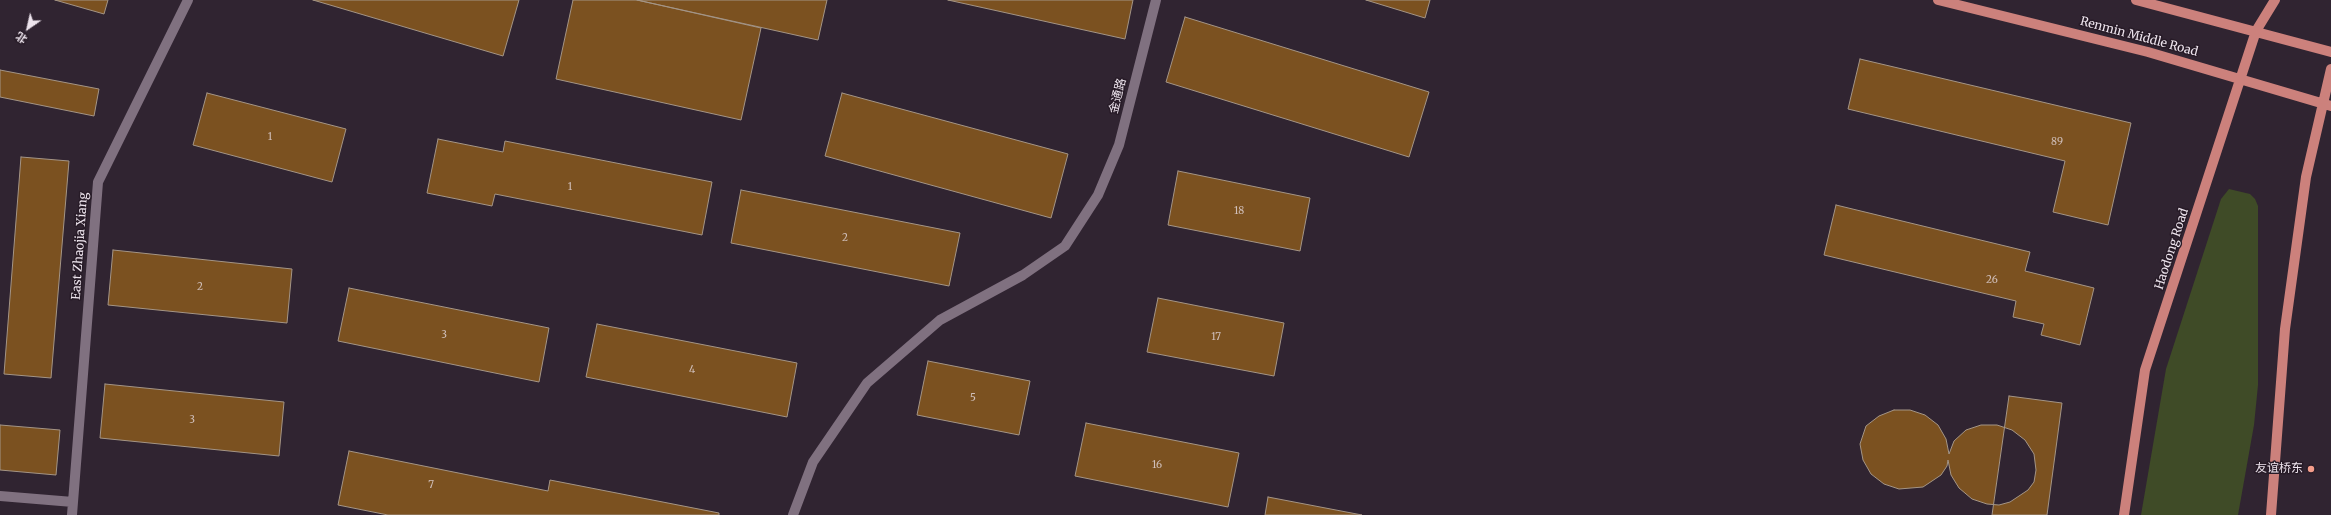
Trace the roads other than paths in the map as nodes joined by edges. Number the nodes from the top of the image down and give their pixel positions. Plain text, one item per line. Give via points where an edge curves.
1 (188, 0) edge
2 (1156, 0) edge
3 (1938, 0) edge
4 (2136, 0) edge
5 (2275, 0) edge
6 (2256, 32) junction
7 (2331, 52) edge
8 (2331, 69) edge
9 (2240, 78) junction
10 (2327, 105) edge
11 (0, 496) edge
12 (73, 502) junction
13 (72, 515) edge
14 (794, 515) edge
15 (2124, 515) edge
16 (2271, 515) edge

1 - 12 street, East Zhaojia Xiang via 98,182
2 - 14 street, 金通路 via 1119,145 1098,195 1065,246 1023,275 940,320 867,383 813,462
3 - 9 main road, Renmin Middle Road via 2148,52
4 - 6 main road
5 - 6 main road, Haodong Road
6 - 7 main road
6 - 9 main road, Haodong Road
8 - 10 main road
9 - 10 main road, Renmin Middle Road
9 - 15 main road, Haodong Road via 2145,370
10 - 16 main road via 2306,176 2285,329
11 - 12 street
12 - 13 street, East Zhaojia Xiang

